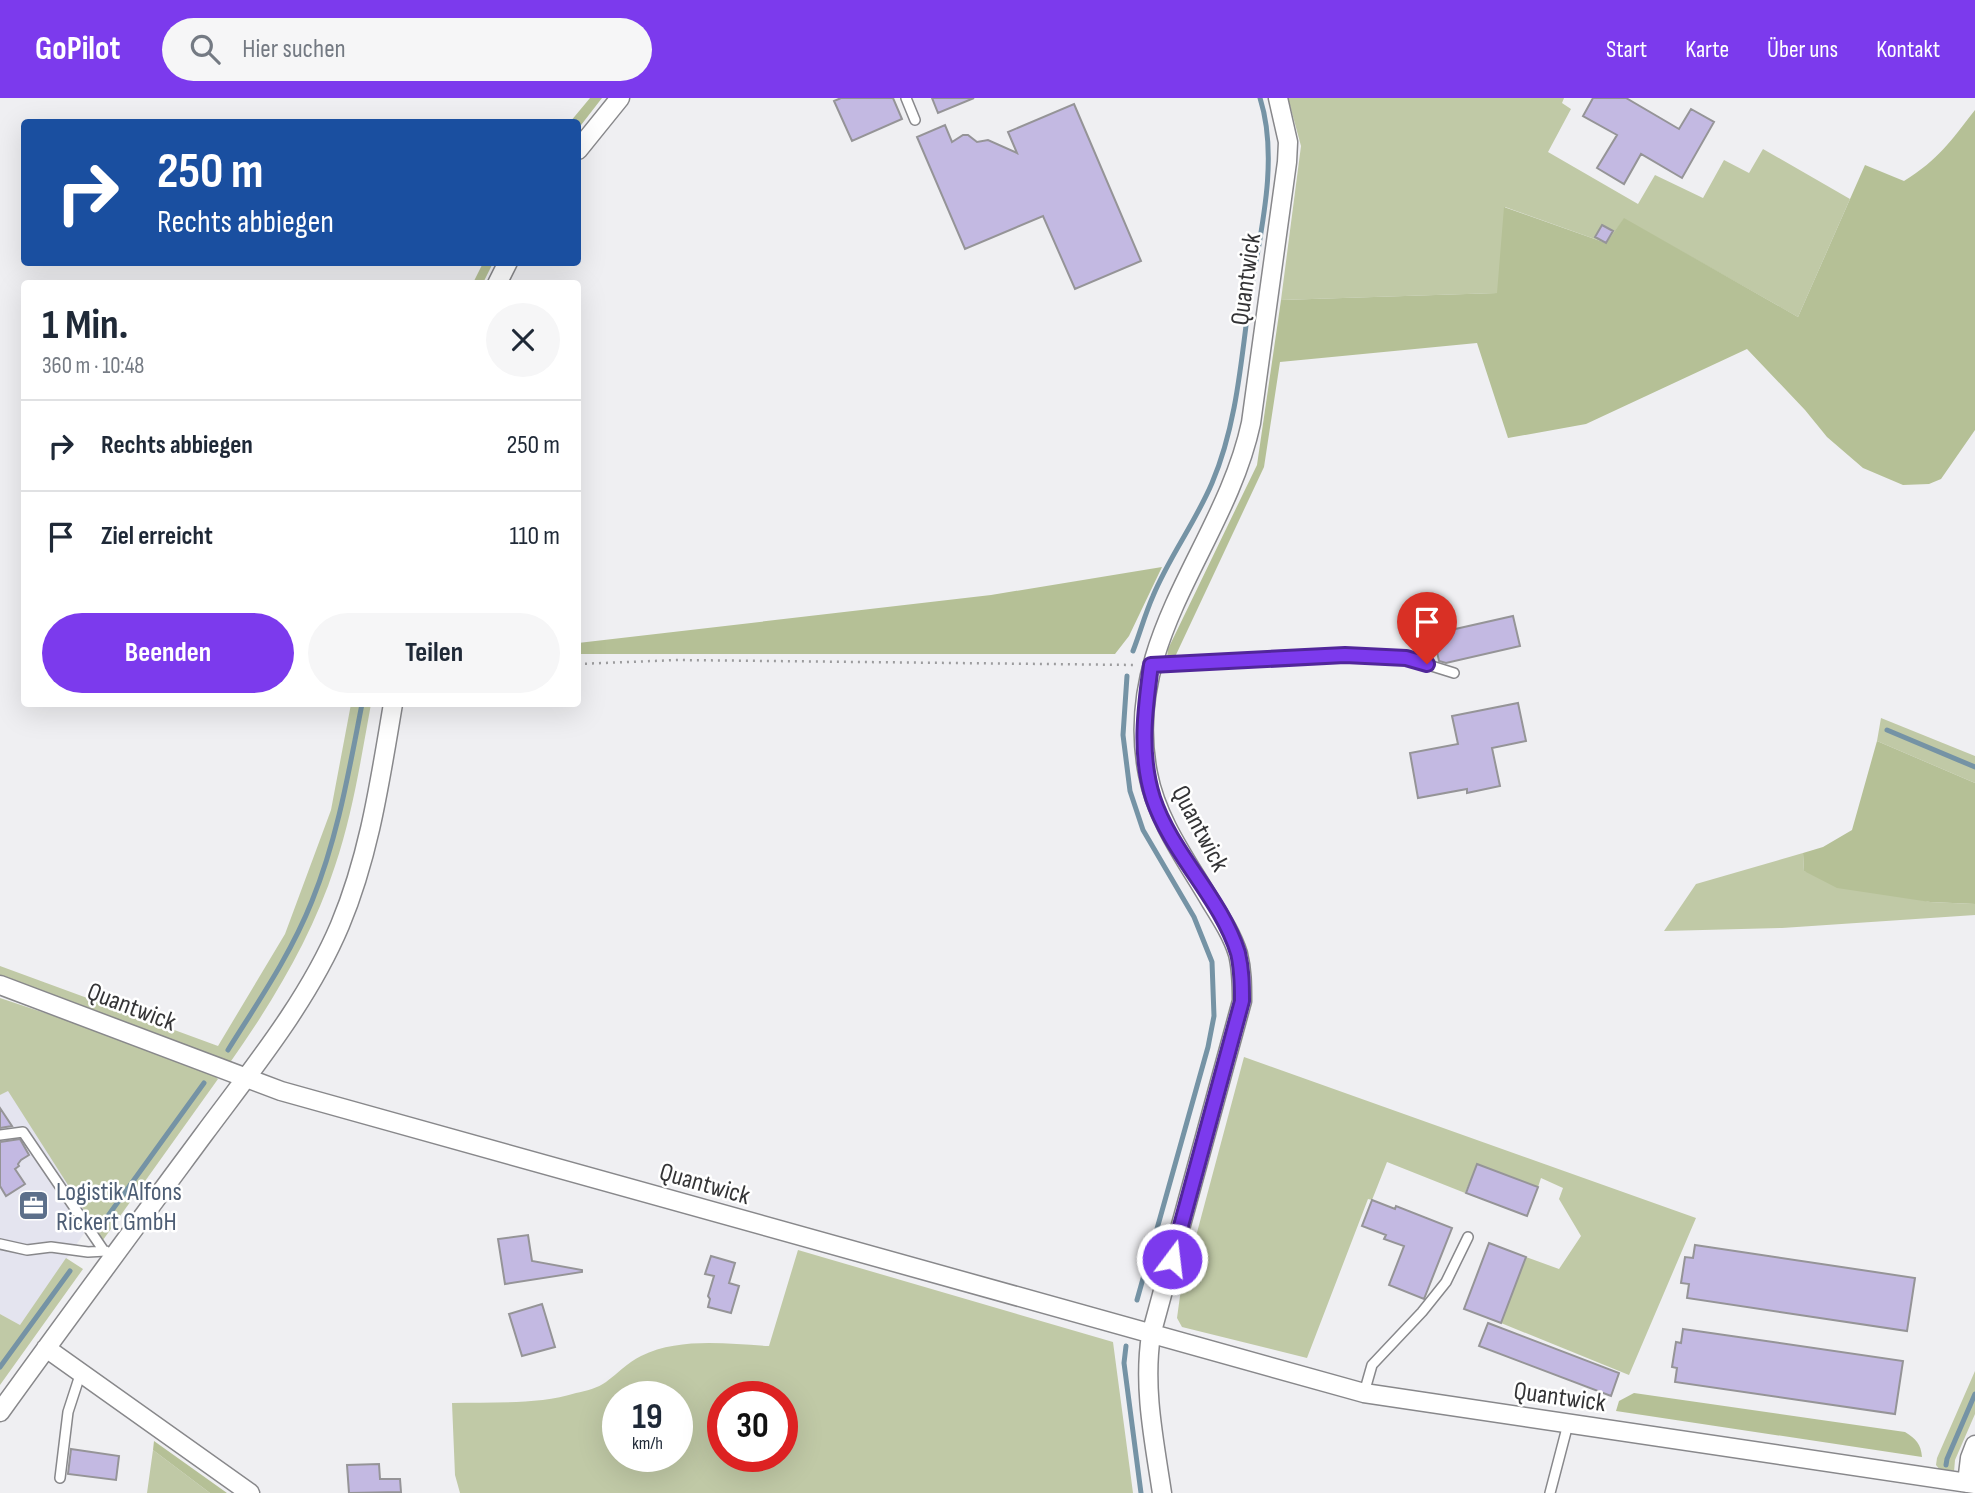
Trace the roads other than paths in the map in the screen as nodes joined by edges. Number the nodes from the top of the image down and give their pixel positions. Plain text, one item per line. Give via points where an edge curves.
1 (620, 98) edge
2 (906, 98) edge
3 (1278, 98) edge
4 (915, 120) dead end
5 (581, 146) edge
6 (1151, 665) junction
7 (1454, 673) dead end
8 (392, 707) edge
9 (0, 985) edge
10 (246, 1077) junction
11 (0, 1135) edge
12 (1468, 1237) dead end
13 (0, 1244) edge
14 (111, 1250) junction
15 (1151, 1335) junction
16 (47, 1348) junction
17 (81, 1372) junction
18 (1364, 1393) junction
19 (0, 1412) edge
20 (1568, 1424) junction
21 (1975, 1446) edge
22 (60, 1478) dead end
23 (1971, 1483) edge
24 (250, 1493) edge
25 (1162, 1493) edge
26 (1550, 1493) edge

1 - 5 street
2 - 4 lane
3 - 6 street, Quantwick via 1287,134 1287,162 1247,441
6 - 7 lane via 1384,656
6 - 15 street, Quantwick via 1143,744 1153,799 1225,926 1242,976 1242,1001
8 - 10 street via 370,836 339,928 287,1020
9 - 10 street, Quantwick
10 - 14 street
10 - 15 street, Quantwick via 281,1091
11 - 14 lane via 23,1132
12 - 18 lane via 1446,1282 1372,1365
13 - 14 lane via 27,1250
14 - 16 street
15 - 18 street, Quantwick
15 - 25 street, Quantwick via 1148,1400
16 - 17 street
16 - 19 street
17 - 22 lane via 68,1412
17 - 24 street
18 - 20 street, Quantwick
20 - 23 street, Quantwick
20 - 26 lane
21 - 23 street, Quantwick via 1970,1458

